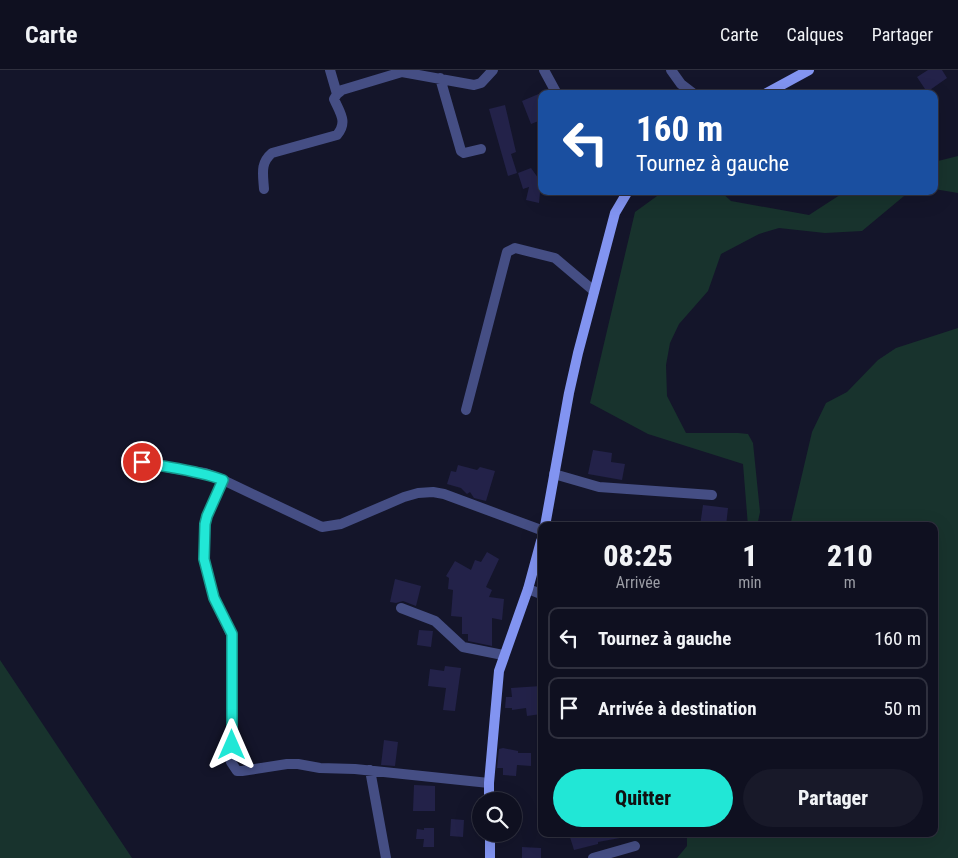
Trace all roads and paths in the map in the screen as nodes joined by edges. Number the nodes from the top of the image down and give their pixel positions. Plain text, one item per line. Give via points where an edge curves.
1 (330, 70) edge
2 (493, 70) edge
3 (544, 70) edge
4 (671, 70) edge
5 (809, 70) edge
6 (440, 78) junction
7 (555, 90) edge
8 (689, 90) edge
9 (772, 90) edge
10 (337, 94) junction
11 (481, 149) dead end
12 (264, 189) dead end
13 (626, 195) edge
14 (594, 291) junction
15 (466, 410) dead end
16 (126, 459) dead end
17 (554, 474) junction
18 (223, 480) junction
19 (712, 496) dead end
20 (546, 522) edge
21 (538, 529) edge
22 (538, 552) edge
23 (528, 589) junction
24 (538, 593) edge
25 (401, 608) dead end
26 (503, 655) junction
27 (370, 770) junction
28 (489, 783) junction
29 (489, 792) edge
30 (490, 842) edge
31 (635, 846) dead end
32 (386, 858) edge
33 (490, 858) edge
34 (592, 858) edge

1 - 10 street
2 - 6 street via 482,83 474,85
3 - 7 street
4 - 8 street
5 - 9 main road
6 - 10 street via 402,72
6 - 11 street via 458,147 464,153
10 - 12 street via 334,99 343,122 337,135 272,153 263,166
13 - 14 main road via 615,213
14 - 15 street via 555,258 515,248 507,252
14 - 17 main road via 569,393
16 - 18 street via 205,473
17 - 19 street via 598,487
17 - 20 main road
18 - 21 street via 322,527 341,524 404,497 434,492
18 - 27 street via 205,524 204,559 214,598 232,634 233,767 242,771 287,764
22 - 23 main road
23 - 24 street
23 - 26 main road
25 - 26 street via 435,621 463,647
26 - 28 main road via 496,690
27 - 28 street
27 - 32 street
28 - 29 main road
30 - 33 main road
31 - 34 street

